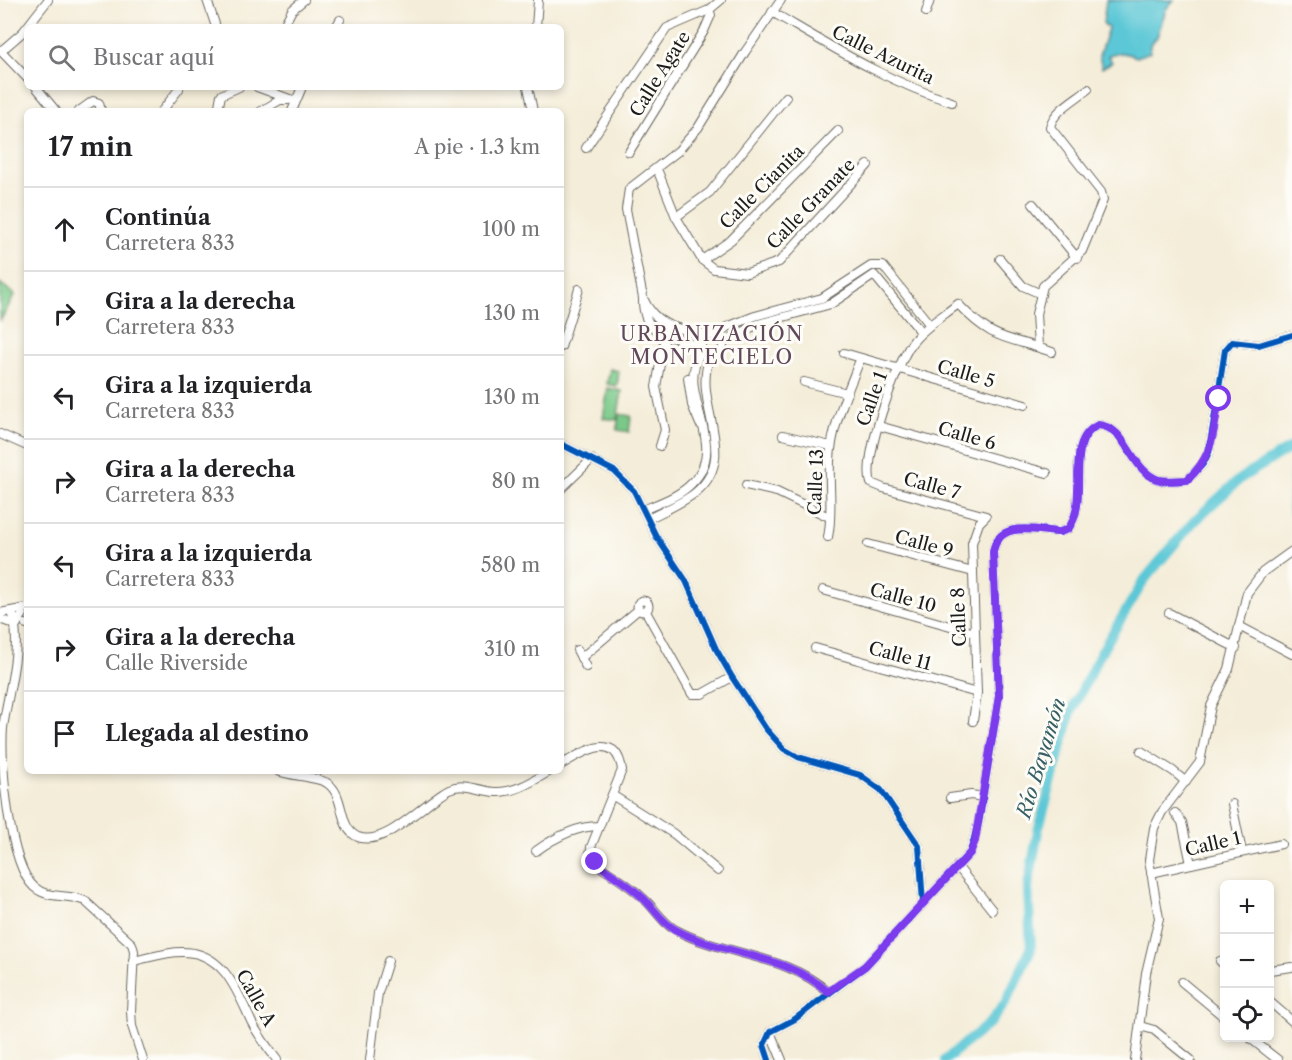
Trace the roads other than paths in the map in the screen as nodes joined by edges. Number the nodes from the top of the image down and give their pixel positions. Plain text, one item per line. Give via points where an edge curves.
1 (48, 0) edge
2 (207, 0) edge
3 (304, 0) edge
4 (538, 0) edge
5 (721, 0) edge
6 (781, 0) edge
7 (930, 0) edge
8 (709, 10) junction
9 (772, 12) junction
10 (926, 12) dead end
11 (29, 24) edge
12 (215, 24) edge
13 (285, 24) edge
14 (536, 24) edge
15 (24, 31) edge
16 (0, 51) edge
17 (24, 75) edge
18 (1088, 89) dead end
19 (38, 90) edge
20 (178, 90) edge
21 (232, 90) edge
22 (266, 90) edge
23 (299, 90) edge
24 (528, 90) edge
25 (786, 97) dead end
26 (296, 100) junction
27 (952, 102) dead end
28 (54, 108) edge
29 (83, 108) edge
30 (100, 108) edge
31 (164, 108) edge
32 (219, 108) edge
33 (266, 108) edge
34 (293, 108) edge
35 (532, 108) edge
36 (838, 131) dead end
37 (586, 148) dead end
38 (629, 152) dead end
39 (868, 165) dead end
40 (657, 169) junction
41 (1033, 204) dead end
42 (676, 217) junction
43 (1077, 258) junction
44 (1000, 259) dead end
45 (702, 260) junction
46 (579, 289) dead end
47 (1041, 294) junction
48 (643, 298) junction
49 (930, 325) junction
50 (668, 326) junction
51 (921, 332) junction
52 (665, 335) junction
53 (1292, 335) edge
54 (712, 336) junction
55 (564, 337) edge
56 (722, 343) junction
57 (1038, 347) junction
58 (700, 352) junction
59 (1052, 352) dead end
60 (844, 353) dead end
61 (710, 357) junction
62 (860, 360) junction
63 (898, 370) junction
64 (804, 381) dead end
65 (848, 393) junction
66 (1025, 405) dead end
67 (879, 426) junction
68 (0, 434) edge
69 (783, 435) dead end
70 (24, 445) edge
71 (564, 446) edge
72 (660, 446) dead end
73 (831, 446) junction
74 (573, 450) junction
75 (564, 452) edge
76 (592, 459) junction
77 (1047, 473) dead end
78 (871, 483) joint
79 (746, 485) dead end
80 (564, 486) edge
81 (644, 510) junction
82 (986, 516) joint
83 (829, 518) junction
84 (648, 519) junction
85 (828, 537) dead end
86 (868, 544) dead end
87 (1292, 551) edge
88 (973, 572) junction
89 (823, 590) dead end
90 (12, 611) junction
91 (24, 612) edge
92 (0, 613) edge
93 (1169, 613) dead end
94 (24, 615) edge
95 (0, 619) edge
96 (16, 625) junction
97 (1239, 626) junction
98 (975, 633) junction
99 (815, 648) dead end
100 (1236, 648) junction
101 (1292, 654) edge
102 (586, 667) dead end
103 (732, 677) junction
104 (976, 693) junction
105 (973, 721) dead end
106 (1141, 751) dead end
107 (564, 763) edge
108 (291, 774) edge
109 (545, 774) edge
110 (2, 780) edge
111 (1186, 782) junction
112 (612, 795) junction
113 (983, 797) junction
114 (950, 798) dead end
115 (1232, 804) dead end
116 (1175, 813) dead end
117 (599, 826) junction
118 (1281, 843) dead end
119 (536, 851) dead end
120 (1242, 852) junction
121 (1191, 864) junction
122 (957, 867) junction
123 (718, 871) dead end
124 (1151, 873) junction
125 (923, 903) junction
126 (992, 910) dead end
127 (388, 961) dead end
128 (133, 962) junction
129 (1292, 967) edge
130 (1274, 969) edge
131 (1182, 982) dead end
132 (828, 992) junction
133 (1274, 1006) edge
134 (1220, 1014) edge
135 (1292, 1021) edge
136 (1140, 1026) junction
137 (770, 1032) junction
138 (1255, 1042) edge
139 (1187, 1059) edge
140 (143, 1060) edge
141 (277, 1060) edge
142 (370, 1060) edge
143 (769, 1060) edge
144 (782, 1060) edge
145 (1136, 1060) edge
146 (1278, 1060) edge

1 - 11 street
2 - 12 street
3 - 13 street via 292,10
4 - 14 street
5 - 8 street
6 - 9 street
7 - 10 street
8 - 37 street via 667,28
8 - 38 street, Calle Agate via 711,15 704,31
9 - 27 street, Calle Azurita via 927,95
9 - 40 street via 698,128
15 - 16 street
16 - 17 street
18 - 43 street via 1051,120 1050,127 1101,192 1103,200
19 - 28 street
20 - 31 street
21 - 32 street via 221,95
22 - 26 street
23 - 26 street
24 - 35 street
25 - 42 street via 710,192
26 - 33 street via 280,100
26 - 34 street
29 - 30 street via 93,101
36 - 45 street, Calle Cianita via 730,240
39 - 45 street, Calle Granate via 778,262 747,273 714,269
40 - 42 street
40 - 48 street via 634,183 626,196
41 - 43 street
42 - 45 street
43 - 47 street via 1050,279
44 - 47 street via 1023,286
46 - 55 street
47 - 57 street via 1036,314
48 - 50 street via 657,320
48 - 52 street via 646,320
49 - 51 street, Calle 1
49 - 54 street via 883,267 871,266 830,295 755,316
49 - 57 street, Calle 1 via 958,304 995,336
50 - 52 street
50 - 54 street
51 - 56 street via 874,275 831,304 758,324
51 - 63 street, Calle 1
52 - 58 street via 682,339
52 - 72 street via 656,387 665,430
53 - 113 street via 1259,345 1232,342 1225,350 1209,452 1187,480 1159,480 1147,474 1113,429 1098,425 1080,443 1077,513 1068,529 1007,530 997,537 993,552 999,696
54 - 56 street
54 - 58 street via 702,341
56 - 61 street via 719,354
57 - 59 street
58 - 61 street
58 - 81 street via 693,382 707,452 699,475 687,488
60 - 62 street, Calle 5
61 - 84 street via 704,387 716,444 713,469 697,492
62 - 63 street, Calle 5
62 - 65 street, Calle 13
63 - 66 street, Calle 5
63 - 67 street, Calle 1
64 - 65 street
65 - 73 street, Calle 13
67 - 77 street, Calle 6
67 - 78 street, Calle 1 via 871,453
68 - 70 street
69 - 73 street
71 - 74 street
73 - 83 street, Calle 13
74 - 75 street
74 - 76 street
76 - 80 street
76 - 81 street via 614,471 634,491
78 - 82 street, Calle 7
79 - 83 street via 777,492
81 - 84 street
82 - 88 street, Calle 8 via 972,543
83 - 85 street, Calle 13
84 - 103 street via 686,581
86 - 88 street, Calle 9
87 - 97 street via 1253,583
88 - 98 street, Calle 8
89 - 98 street, Calle 10
90 - 91 street
90 - 92 street
90 - 96 street
93 - 100 street
94 - 96 street
95 - 96 street
96 - 110 street via 3,731
97 - 100 street
97 - 101 street
98 - 104 street, Calle 8
99 - 104 street, Calle 11
100 - 111 street via 1211,706 1200,762
102 - 103 street via 579,654 603,643 642,610 692,694 702,694
103 - 125 street via 784,749 798,757 860,775 881,790 919,846
104 - 105 street, Calle 8
106 - 111 street
107 - 112 street via 589,748 609,749 621,762 622,770
108 - 109 street via 327,782 338,796 348,829 358,837 371,839 396,828 449,789 466,786 506,791
110 - 128 street via 19,864 33,886 46,895 85,901 132,944
111 - 124 street via 1154,828 1149,850
112 - 117 street
112 - 123 street via 674,834
113 - 114 street
113 - 122 street via 975,841
115 - 120 street
116 - 121 street via 1182,822
117 - 119 street via 554,838
117 - 132 street via 590,857 642,896 673,929 704,943 794,969
118 - 120 street, Calle 1
120 - 121 street, Calle 1
121 - 124 street, Calle 1
122 - 125 street
122 - 126 street
124 - 136 street via 1158,924 1146,973
125 - 132 street via 865,966
127 - 142 street via 378,993
128 - 140 street via 131,1011
128 - 141 street, Calle A via 184,952 219,965 241,994 251,1022
129 - 130 street
131 - 134 street
132 - 137 street via 795,1019
133 - 135 street
136 - 139 street via 1154,1030
136 - 145 street
137 - 143 street via 764,1045
137 - 144 street
138 - 146 street

